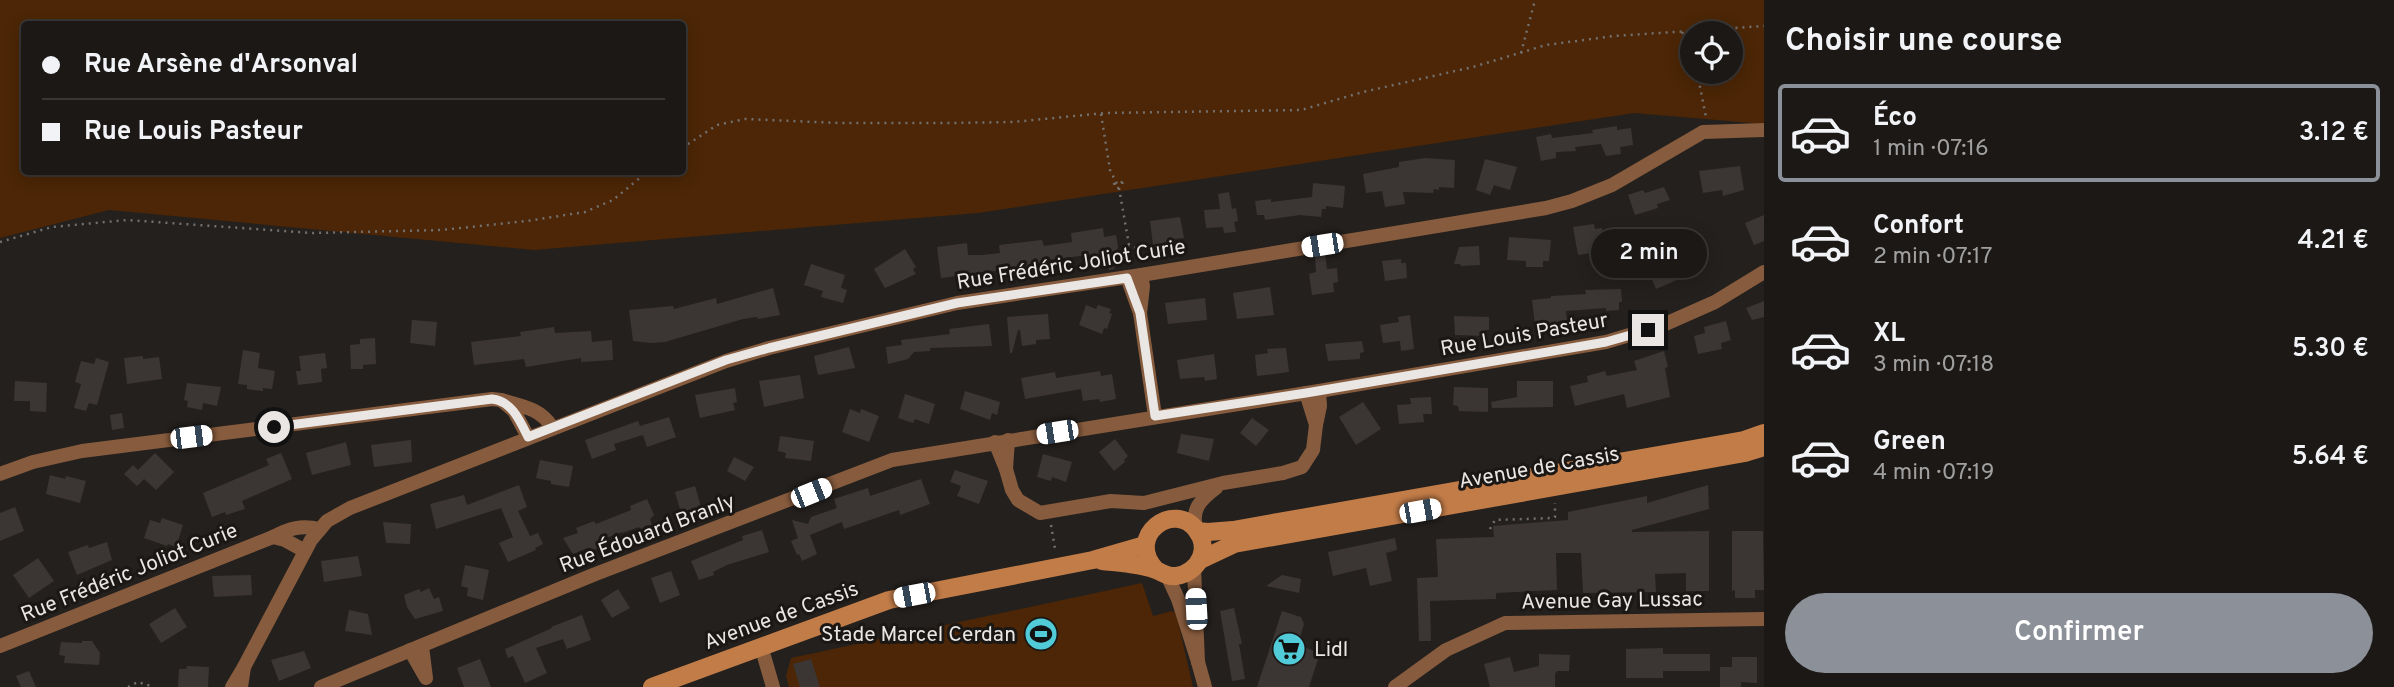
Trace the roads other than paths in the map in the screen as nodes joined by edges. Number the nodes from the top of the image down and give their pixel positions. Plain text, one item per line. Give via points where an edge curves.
1 (1764, 130) edge
2 (1764, 272) edge
3 (1134, 276) junction
4 (1313, 392) junction
5 (501, 400) junction
6 (1155, 416) junction
7 (552, 427) junction
8 (1764, 433) edge
9 (528, 437) junction
10 (1002, 441) junction
11 (1764, 447) edge
12 (0, 474) edge
13 (1223, 483) junction
14 (1169, 496) junction
15 (1147, 503) junction
16 (1195, 522) junction
17 (1153, 528) junction
18 (320, 529) junction
19 (273, 537) junction
20 (1145, 545) junction
21 (305, 551) junction
22 (1093, 560) junction
23 (1197, 564) junction
24 (1161, 573) junction
25 (1764, 619) edge
26 (0, 646) edge
27 (761, 646) junction
28 (416, 648) junction
29 (1198, 662) junction
30 (244, 667) junction
31 (428, 683) edge
32 (232, 687) edge
33 (241, 687) edge
34 (321, 687) edge
35 (652, 687) edge
36 (773, 687) edge
37 (1205, 687) edge
38 (1395, 687) edge

1 - 3 street, Rue Frédéric Joliot Curie via 1708,131 1612,185 1546,208
2 - 4 street, Rue Louis Pasteur via 1715,302 1634,335
3 - 6 street via 1143,286 1140,313
3 - 7 street, Rue Frédéric Joliot Curie via 957,303 769,348
4 - 6 street, Rue Louis Pasteur
4 - 13 street via 1313,450 1302,467
5 - 7 street via 531,408
5 - 9 street via 514,411
5 - 12 street via 82,451
6 - 10 street, Rue Édouard Branly
7 - 9 street, Rue Frédéric Joliot Curie
8 - 16 main road, Avenue de Cassis via 1246,528 1208,532
9 - 18 street, Rue Frédéric Joliot Curie via 350,508
10 - 15 street via 1012,490 1018,500 1040,513 1111,501
10 - 28 street, Rue Édouard Branly via 892,460
11 - 23 main road, Avenue de Cassis via 1234,544
13 - 14 street
13 - 16 street via 1202,500
14 - 15 street
14 - 16 street via 1190,506
15 - 17 street
16 - 17 main road, Avenue de Cassis via 1173,519
16 - 23 main road via 1203,546
17 - 20 main road
18 - 19 street, Rue Frédéric Joliot Curie via 290,528
18 - 21 street, Rue Frédéric Joliot Curie
19 - 21 street
19 - 26 street, Rue Frédéric Joliot Curie
20 - 22 main road, Avenue de Cassis
20 - 24 main road via 1150,563
21 - 30 street, Rue Frédéric Joliot Curie
22 - 24 main road, Avenue de Cassis
22 - 27 main road, Avenue de Cassis via 889,600
23 - 24 main road, Avenue de Cassis via 1186,574
23 - 29 street
24 - 29 street via 1178,599
25 - 38 street, Avenue Gay Lussac via 1505,623 1446,650
27 - 35 main road, Avenue de Cassis
27 - 36 street
28 - 31 street
28 - 34 street, Rue Édouard Branly
29 - 37 street
30 - 32 street, Rue Frédéric Joliot Curie
30 - 33 street

